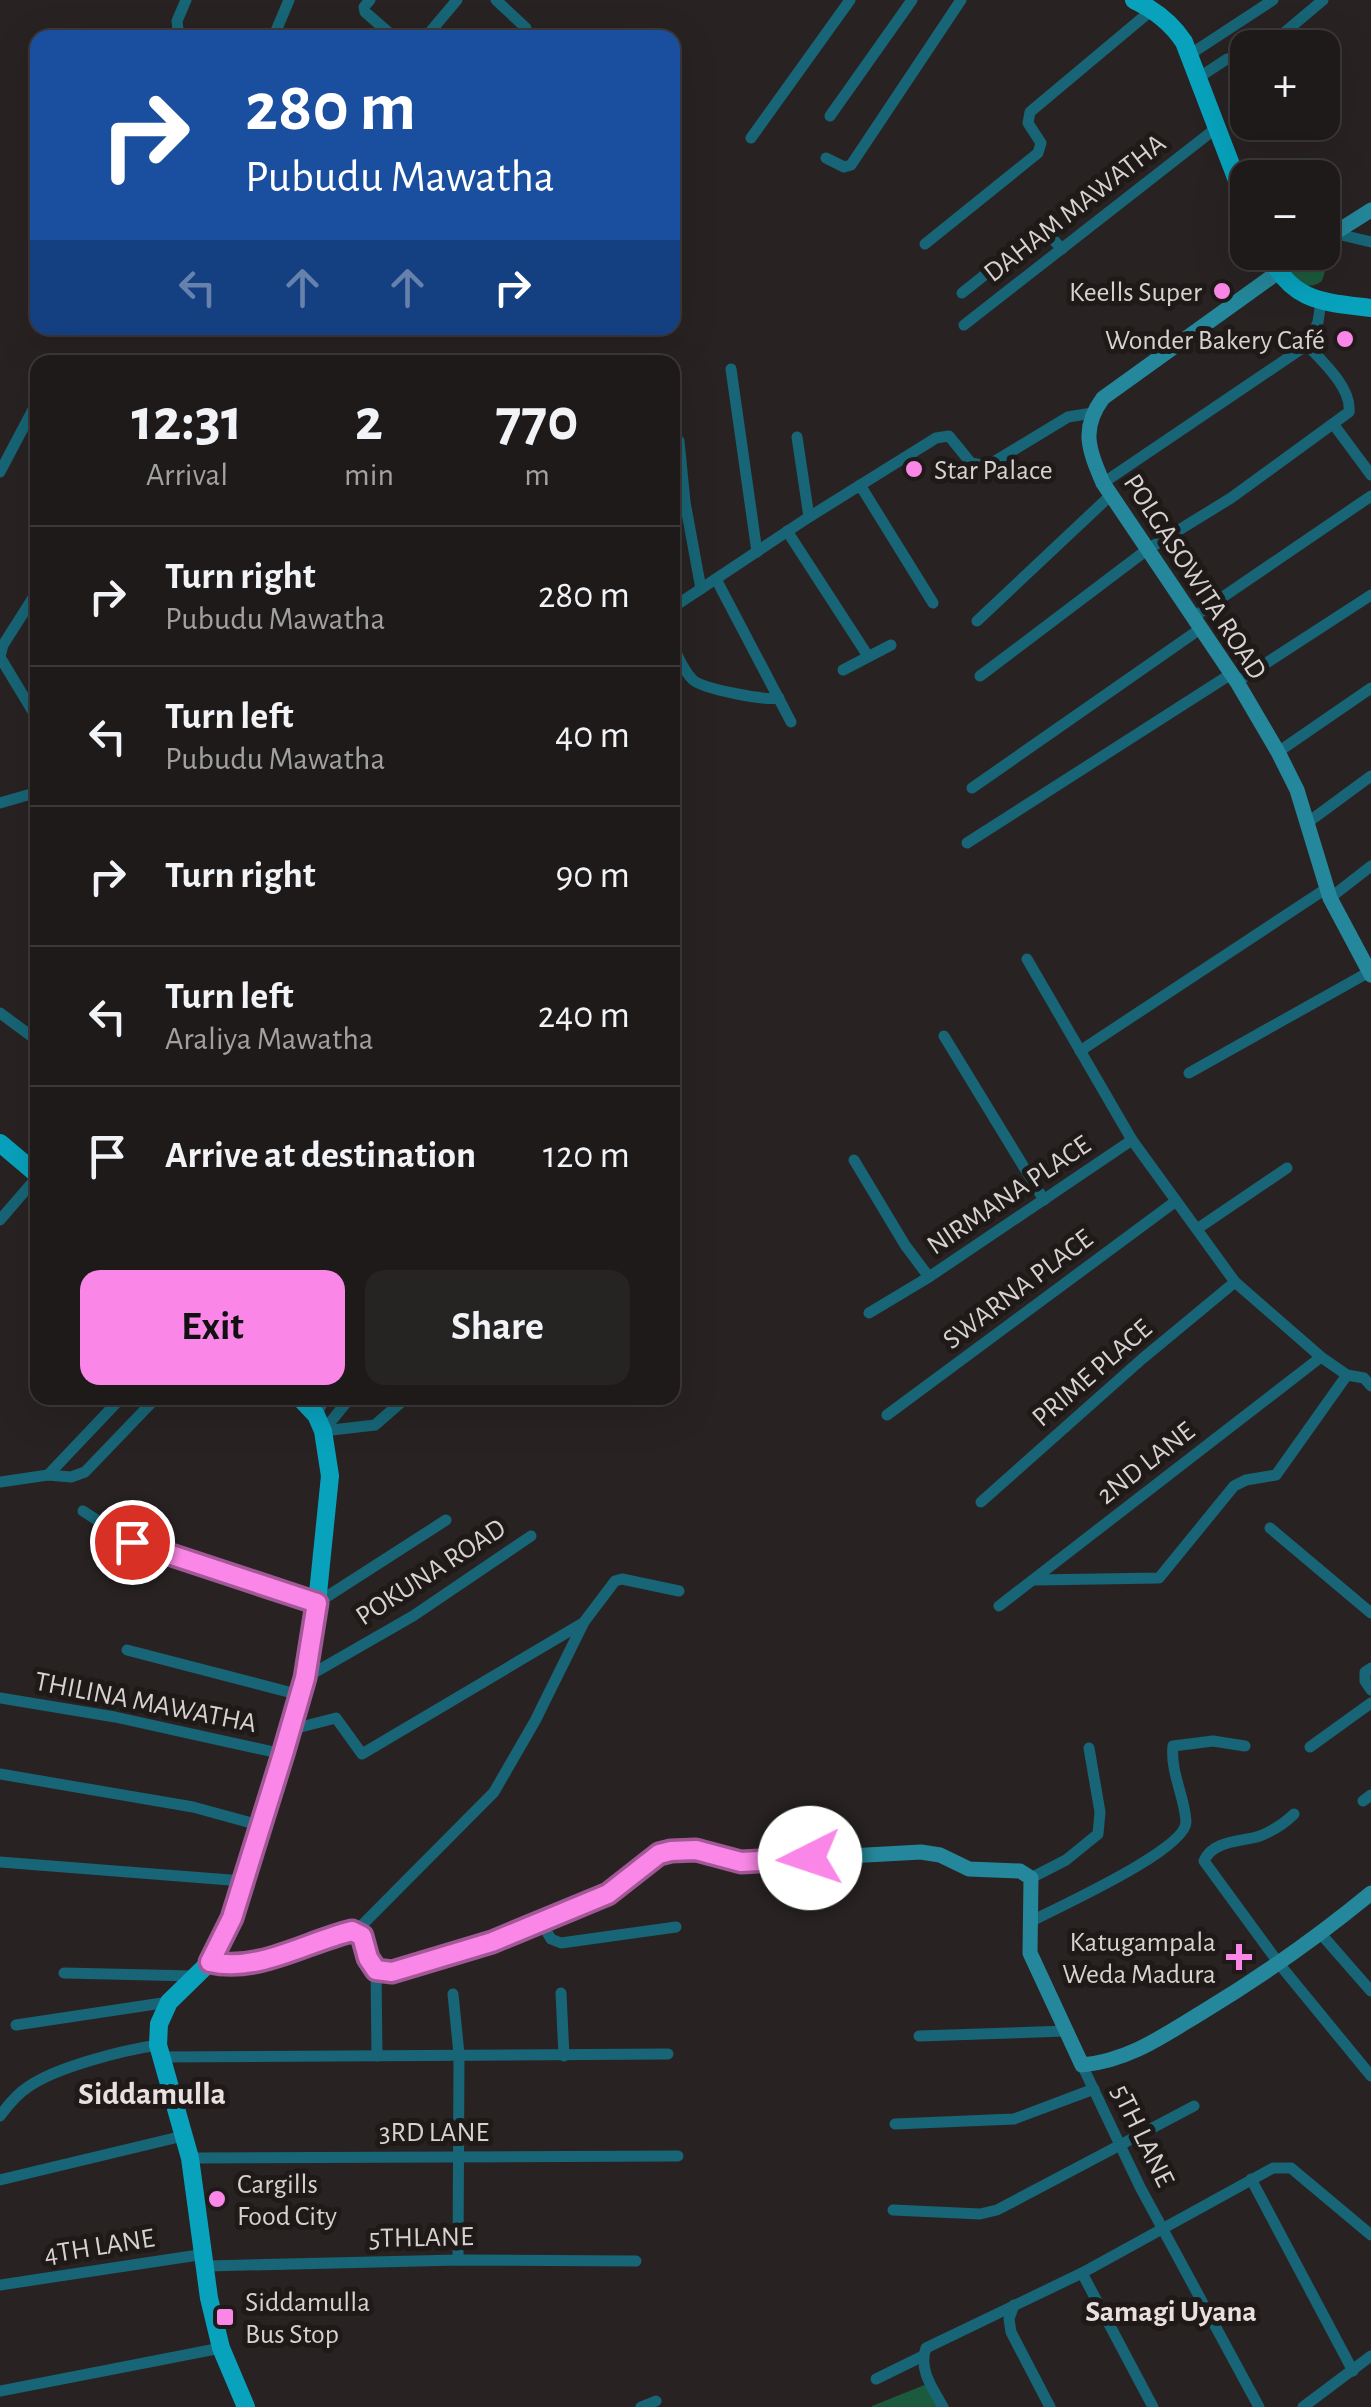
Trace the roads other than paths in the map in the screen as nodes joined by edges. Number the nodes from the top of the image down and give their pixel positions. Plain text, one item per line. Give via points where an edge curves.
1 (186, 0) edge
2 (289, 0) edge
3 (370, 0) edge
4 (457, 0) edge
5 (850, 0) edge
6 (912, 0) edge
7 (961, 0) edge
8 (1134, 0) edge
9 (1272, 0) edge
10 (1323, 0) edge
11 (500, 1) edge
12 (1153, 9) junction
13 (526, 28) dead end
14 (178, 30) edge
15 (276, 30) edge
16 (386, 30) edge
17 (432, 30) edge
18 (1287, 30) edge
19 (1189, 55) junction
20 (1230, 58) edge
21 (1198, 78) junction
22 (830, 116) dead end
23 (1215, 129) junction
24 (751, 138) dead end
25 (826, 158) dead end
26 (1230, 165) edge
27 (1371, 210) edge
28 (1340, 229) edge
29 (1340, 238) edge
30 (1371, 242) edge
31 (925, 244) dead end
32 (1062, 248) junction
33 (1276, 270) edge
34 (1281, 270) edge
35 (1277, 273) junction
36 (962, 292) dead end
37 (1320, 302) junction
38 (1371, 308) edge
39 (964, 325) dead end
40 (1306, 345) junction
41 (731, 370) dead end
42 (1092, 412) junction
43 (30, 415) edge
44 (1334, 425) junction
45 (798, 437) dead end
46 (680, 451) edge
47 (0, 472) edge
48 (1371, 475) edge
49 (860, 485) junction
50 (1107, 488) junction
51 (1371, 496) edge
52 (809, 517) junction
53 (787, 531) junction
54 (1148, 550) junction
55 (757, 552) junction
56 (716, 579) junction
57 (701, 589) junction
58 (1371, 594) edge
59 (30, 603) edge
60 (680, 603) edge
61 (934, 603) dead end
62 (976, 621) dead end
63 (1196, 624) junction
64 (891, 645) dead end
65 (868, 656) junction
66 (680, 660) edge
67 (842, 670) dead end
68 (980, 676) dead end
69 (1234, 678) junction
70 (1371, 688) edge
71 (779, 698) junction
72 (30, 700) edge
73 (26, 703) junction
74 (30, 709) edge
75 (791, 722) dead end
76 (1278, 752) junction
77 (1371, 776) edge
78 (972, 788) dead end
79 (30, 794) edge
80 (0, 803) edge
81 (1307, 823) junction
82 (968, 843) dead end
83 (1371, 866) edge
84 (1328, 893) junction
85 (1027, 960) dead end
86 (1370, 974) edge
87 (0, 1013) edge
88 (30, 1035) edge
89 (944, 1036) dead end
90 (1080, 1051) junction
91 (1189, 1073) dead end
92 (1132, 1140) junction
93 (0, 1143) edge
94 (854, 1160) dead end
95 (30, 1168) edge
96 (1287, 1168) dead end
97 (30, 1184) edge
98 (1044, 1200) junction
99 (1176, 1201) junction
100 (0, 1220) edge
101 (1197, 1229) junction
102 (928, 1278) junction
103 (1235, 1282) junction
104 (869, 1312) dead end
105 (1321, 1356) junction
106 (1347, 1375) junction
107 (1371, 1386) edge
108 (113, 1405) edge
109 (149, 1405) edge
110 (305, 1405) edge
111 (324, 1405) edge
112 (342, 1405) edge
113 (398, 1405) edge
114 (887, 1415) dead end
115 (321, 1425) junction
116 (48, 1475) junction
117 (0, 1482) edge
118 (981, 1502) dead end
119 (83, 1510) dead end
120 (446, 1520) dead end
121 (1270, 1528) dead end
122 (531, 1536) dead end
123 (1036, 1580) junction
124 (680, 1591) dead end
125 (317, 1603) junction
126 (999, 1606) dead end
127 (1371, 1613) edge
128 (584, 1622) junction
129 (127, 1650) dead end
130 (1371, 1668) edge
131 (302, 1686) junction
132 (1371, 1690) edge
133 (0, 1698) edge
134 (1371, 1703) edge
135 (289, 1730) junction
136 (1245, 1746) dead end
137 (1310, 1747) dead end
138 (1089, 1748) dead end
139 (283, 1754) junction
140 (0, 1774) edge
141 (1294, 1814) dead end
142 (259, 1824) junction
143 (0, 1862) edge
144 (1031, 1878) junction
145 (244, 1882) junction
146 (1371, 1893) edge
147 (541, 1922) junction
148 (1030, 1922) junction
149 (676, 1928) dead end
150 (356, 1932) junction
151 (1321, 1934) junction
152 (1280, 1965) junction
153 (204, 1969) junction
154 (376, 1970) junction
155 (64, 1973) dead end
156 (1371, 1991) edge
157 (561, 1993) dead end
158 (454, 1994) dead end
159 (169, 2002) junction
160 (16, 2025) dead end
161 (1066, 2031) junction
162 (920, 2036) dead end
163 (160, 2051) junction
164 (459, 2054) junction
165 (668, 2054) dead end
166 (377, 2056) junction
167 (564, 2056) junction
168 (1082, 2065) junction
169 (1371, 2076) edge
170 (1094, 2088) junction
171 (1194, 2106) dead end
172 (0, 2116) edge
173 (895, 2124) dead end
174 (183, 2136) junction
175 (1121, 2146) junction
176 (459, 2155) junction
177 (678, 2156) dead end
178 (190, 2158) junction
179 (1251, 2179) junction
180 (0, 2180) edge
181 (893, 2210) dead end
182 (1161, 2226) junction
183 (1371, 2234) edge
184 (206, 2260) junction
185 (458, 2260) junction
186 (636, 2261) dead end
187 (1082, 2272) junction
188 (0, 2285) edge
189 (1014, 2305) junction
190 (221, 2348) junction
191 (923, 2356) junction
192 (1371, 2356) edge
193 (1352, 2372) junction
194 (876, 2379) dead end
195 (0, 2391) edge
196 (656, 2401) dead end
197 (246, 2407) edge
198 (641, 2407) edge
199 (943, 2407) edge
200 (1050, 2407) edge
201 (1153, 2407) edge
202 (1259, 2407) edge
203 (1304, 2407) edge

1 - 14 street
2 - 15 street
3 - 16 street via 365,12
4 - 17 street
5 - 24 street
6 - 22 street
7 - 25 street via 852,165
8 - 12 main road
9 - 19 street
10 - 18 street
11 - 13 street
12 - 19 main road via 1174,26
12 - 31 street via 1030,112 1038,152
19 - 21 main road
20 - 21 street
21 - 23 main road
23 - 26 main road
23 - 32 street, DAHAM MAWATHA
27 - 28 street
29 - 30 street
32 - 36 street via 1040,231
32 - 39 street, DAHAM MAWATHA
33 - 35 main road
34 - 35 street
35 - 37 main road
35 - 42 street
37 - 38 main road
37 - 40 street
40 - 44 street via 1350,403
40 - 50 street
41 - 55 street
42 - 49 street via 1068,417 986,466 971,463 949,436 936,438
42 - 50 street, POLGASOWITA ROAD via 1087,447
43 - 47 street
44 - 48 street
44 - 54 street
45 - 52 street
46 - 57 street
49 - 52 street
49 - 61 street
50 - 54 street, POLGASOWITA ROAD
50 - 62 street
51 - 63 street
52 - 53 street
53 - 55 street
53 - 65 street
54 - 63 street, POLGASOWITA ROAD
54 - 68 street
55 - 56 street
56 - 57 street
56 - 71 street
57 - 60 street
58 - 69 street
59 - 73 street via 0,657
63 - 69 street, POLGASOWITA ROAD
63 - 78 street
64 - 65 street
65 - 67 street
66 - 71 street via 699,684 760,700
69 - 76 street, POLGASOWITA ROAD
69 - 82 street
70 - 76 street
71 - 75 street
72 - 73 street
73 - 74 street
76 - 81 street, POLGASOWITA ROAD
77 - 81 street
79 - 80 street
81 - 84 street, POLGASOWITA ROAD
83 - 84 street
84 - 86 street, POLGASOWITA ROAD
84 - 90 street
85 - 90 street
86 - 91 street
87 - 88 street
89 - 98 street
90 - 92 street
92 - 98 street, NIRMANA PLACE
92 - 99 street
93 - 95 main road
94 - 102 street, NIRMANA PLACE
96 - 101 street
97 - 100 street
98 - 102 street, NIRMANA PLACE
99 - 101 street
99 - 114 street, SWARNA PLACE
101 - 103 street
102 - 104 street
103 - 105 street
103 - 118 street, PRIME PLACE
105 - 106 street
105 - 123 street, 2ND LANE
106 - 107 street
106 - 123 street via 1276,1475 1234,1486 1159,1578
108 - 116 street
109 - 116 street via 84,1472
110 - 115 main road
111 - 115 street
112 - 115 street
113 - 115 street via 375,1425
115 - 125 main road via 330,1476
116 - 117 street
119 - 125 street via 132,1542
120 - 125 street
121 - 127 street
122 - 131 street, POKUNA ROAD
123 - 126 street, 2ND LANE
124 - 128 street via 615,1581
125 - 131 main road
128 - 135 street via 362,1754 336,1718
128 - 150 street via 494,1792
129 - 131 street
130 - 132 street via 1365,1682
131 - 135 main road
133 - 139 street, THILINA MAWATHA
134 - 137 street
135 - 139 main road
136 - 148 street via 1173,1746 1186,1822 1182,1834 1145,1864
138 - 144 street via 1098,1834
139 - 142 main road
140 - 142 street
141 - 152 street via 1262,1835 1219,1846 1204,1861
142 - 145 main road
143 - 145 street
144 - 147 street via 922,1852 741,1862 671,1851 608,1894
144 - 148 street
145 - 153 main road
146 - 151 street
147 - 149 street via 551,1940 561,1943
147 - 154 street via 392,1972
148 - 161 street via 1030,1953
150 - 153 street via 252,1964
150 - 154 street
151 - 152 street
151 - 156 street
152 - 168 street via 1124,2057
152 - 169 street
153 - 155 street
153 - 159 main road
154 - 166 street
157 - 167 street
158 - 164 street
159 - 160 street
159 - 163 main road via 159,2024
161 - 162 street
161 - 168 street
163 - 166 street
163 - 172 street via 125,2050 53,2074 29,2086
163 - 174 main road
164 - 166 street
164 - 167 street
164 - 176 street
165 - 167 street
168 - 170 street, 5TH LANE
170 - 173 street via 1014,2119
170 - 175 street, 5TH LANE
171 - 175 street
174 - 178 main road
174 - 180 street
175 - 181 street via 997,2210
175 - 182 street, 5TH LANE
176 - 177 street, 3RD LANE
176 - 178 street, 3RD LANE
176 - 185 street
178 - 184 main road
179 - 182 street
179 - 183 street via 1289,2166
179 - 193 street
182 - 187 street
182 - 202 street
184 - 185 street, 5THLANE
184 - 188 street, 4TH LANE
184 - 190 main road
185 - 186 street, 5THLANE
187 - 189 street
187 - 201 street
189 - 191 street via 926,2348
189 - 200 street via 1012,2332
190 - 195 street
190 - 197 main road
191 - 194 street
191 - 199 street
192 - 193 street
193 - 203 street
196 - 198 street

